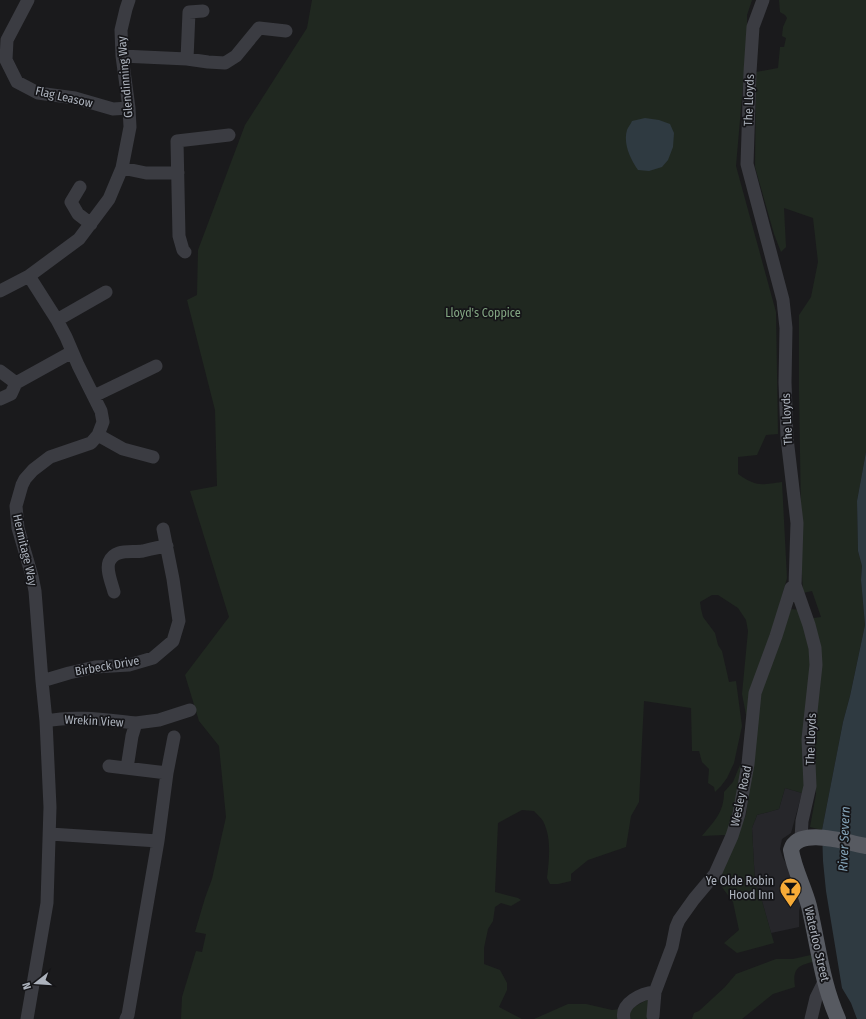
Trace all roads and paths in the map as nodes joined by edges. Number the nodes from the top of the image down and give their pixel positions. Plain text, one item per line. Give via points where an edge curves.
1 (28, 0) edge
2 (129, 0) edge
3 (763, 0) edge
4 (203, 11) dead end
5 (286, 31) dead end
6 (122, 56) junction
7 (187, 59) junction
8 (129, 108) junction
9 (229, 136) dead end
10 (122, 168) junction
11 (178, 173) junction
12 (80, 187) dead end
13 (91, 224) junction
14 (185, 252) dead end
15 (29, 276) junction
16 (0, 291) edge
17 (106, 292) dead end
18 (57, 320) junction
19 (72, 352) junction
20 (156, 366) dead end
21 (0, 371) edge
22 (16, 383) junction
23 (94, 396) junction
24 (0, 399) edge
25 (98, 435) junction
26 (153, 457) dead end
27 (163, 529) dead end
28 (167, 546) junction
29 (795, 585) junction
30 (114, 592) dead end
31 (802, 606) junction
32 (783, 610) junction
33 (42, 681) junction
34 (190, 710) dead end
35 (46, 722) junction
36 (136, 723) junction
37 (174, 737) dead end
38 (109, 766) dead end
39 (127, 768) junction
40 (166, 773) junction
41 (50, 834) junction
42 (807, 838) junction
43 (158, 841) junction
44 (866, 846) edge
45 (825, 980) junction
46 (655, 992) junction
47 (653, 1016) dead end
48 (27, 1019) edge
49 (126, 1019) edge
50 (624, 1019) edge
51 (811, 1019) edge
52 (838, 1019) edge

1 - 8 street, Flag Leasow via 7,40 6,60 17,82 38,93 75,98 113,109
2 - 6 street, Glendinning Way via 121,30
3 - 29 street, The Lloyds via 754,27 747,164 783,300 786,328 787,438 797,523
4 - 7 street via 189,12
5 - 7 street via 259,28 236,56 224,63
6 - 7 street
6 - 8 street, Glendinning Way
8 - 10 street, Glendinning Way via 130,127
9 - 11 street via 177,141
10 - 11 street via 146,173
10 - 13 street, Glendinning Way via 108,199
11 - 14 street via 179,236 182,250
12 - 13 street via 71,202 78,214
13 - 15 street, Glendinning Way via 79,239
15 - 16 street, Glendinning Way
15 - 18 street
17 - 18 street
18 - 19 street
19 - 22 street
19 - 23 street
20 - 23 street
21 - 22 street
22 - 24 street via 11,394
23 - 25 street via 103,416 102,428
25 - 26 street via 123,449
25 - 33 street, Hermitage Way via 88,445 50,457 37,466 25,479 17,501 16,523 35,591
27 - 28 street, Birbeck Drive
28 - 30 street via 115,554 109,562
28 - 33 street, Birbeck Drive via 179,621 173,641 153,658 129,665 89,669
29 - 31 street, The Lloyds
29 - 32 street, Wesley Road via 791,588
31 - 32 street
31 - 42 street, The Lloyds via 815,648 816,664 808,739 810,786 802,821
32 - 46 street, Wesley Road via 755,693 748,764 735,828 715,874 679,920
33 - 35 street, Hermitage Way
34 - 36 street via 158,720
35 - 36 street, Wrekin View via 62,718 88,718
35 - 41 street, Wrekin View
36 - 39 street, Wrekin View
37 - 40 street
38 - 39 street
39 - 40 street
40 - 43 street
41 - 43 street
41 - 48 street, Wrekin View via 47,902
42 - 44 main road
42 - 45 main road, Waterloo Street via 792,846 791,850 809,904
43 - 49 street
45 - 51 street via 816,998
45 - 52 main road, Waterloo Street
46 - 47 street, Wesley Road
46 - 50 street via 632,1001 624,1009

